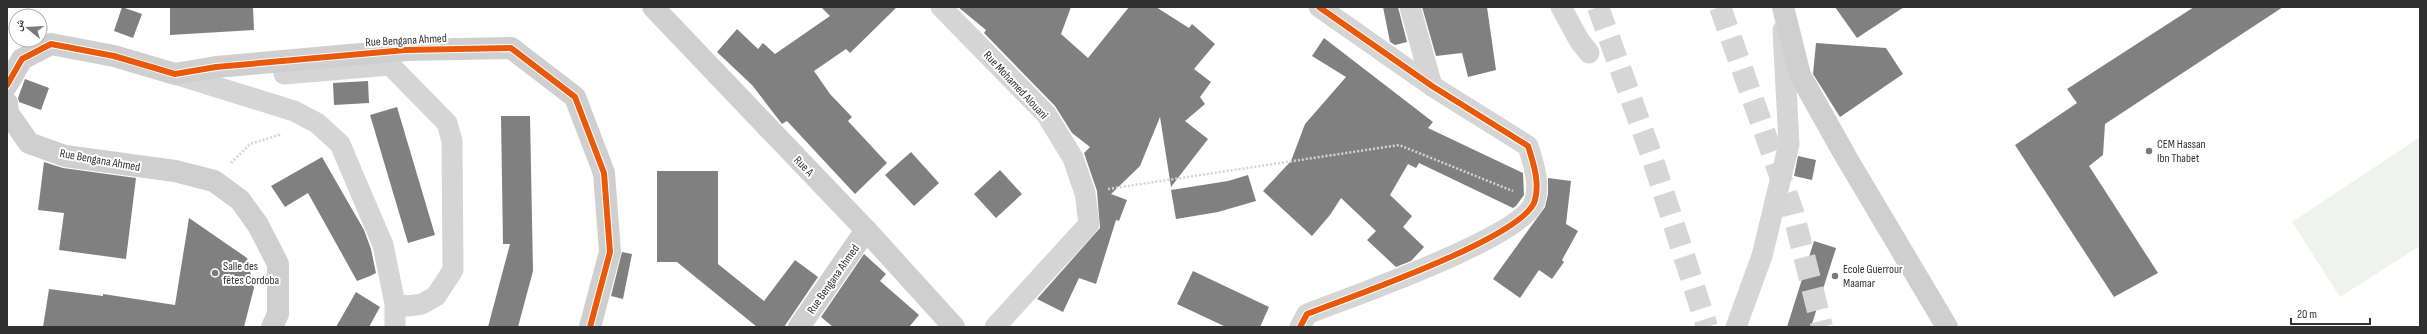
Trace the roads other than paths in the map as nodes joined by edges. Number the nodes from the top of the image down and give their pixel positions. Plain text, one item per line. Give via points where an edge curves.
1 (653, 7) edge
2 (942, 7) edge
3 (1319, 7) edge
4 (1410, 7) edge
5 (1561, 7) edge
6 (1782, 7) edge
7 (1589, 53) dead end
8 (175, 74) junction
9 (284, 74) dead end
10 (7, 85) edge
11 (1432, 86) junction
12 (7, 103) edge
13 (866, 230) junction
14 (395, 304) junction
15 (272, 327) edge
16 (395, 327) edge
17 (590, 327) edge
18 (799, 327) edge
19 (954, 327) edge
20 (996, 327) edge
21 (1300, 327) edge
22 (1736, 327) edge
23 (1947, 327) edge

1 - 13 street, Rue A
2 - 20 street, Rue Mohamed Alouani via 1046,114 1073,158 1085,193 1090,224
3 - 11 street
4 - 11 street
5 - 7 street via 1578,40
6 - 22 street via 1789,144 1762,256
6 - 23 street via 1800,75
8 - 10 street, Rue Bengana Ahmed via 114,56 51,44 22,59
8 - 14 street via 294,111 317,123 340,144 383,245
8 - 17 street, Rue Bengana Ahmed via 216,67 406,50 511,48 575,97 604,173 610,252
9 - 14 street via 390,65 447,123 452,141 453,270 436,296 422,304
11 - 21 street via 1528,146 1536,174 1536,200 1520,219 1460,254 1307,314
12 - 15 street, Rue Bengana Ahmed via 8,113 29,143 65,156 175,171 214,181 240,200 258,225 278,264 278,314
13 - 18 street, Rue Bengana Ahmed
13 - 19 street, Rue A
14 - 16 street

